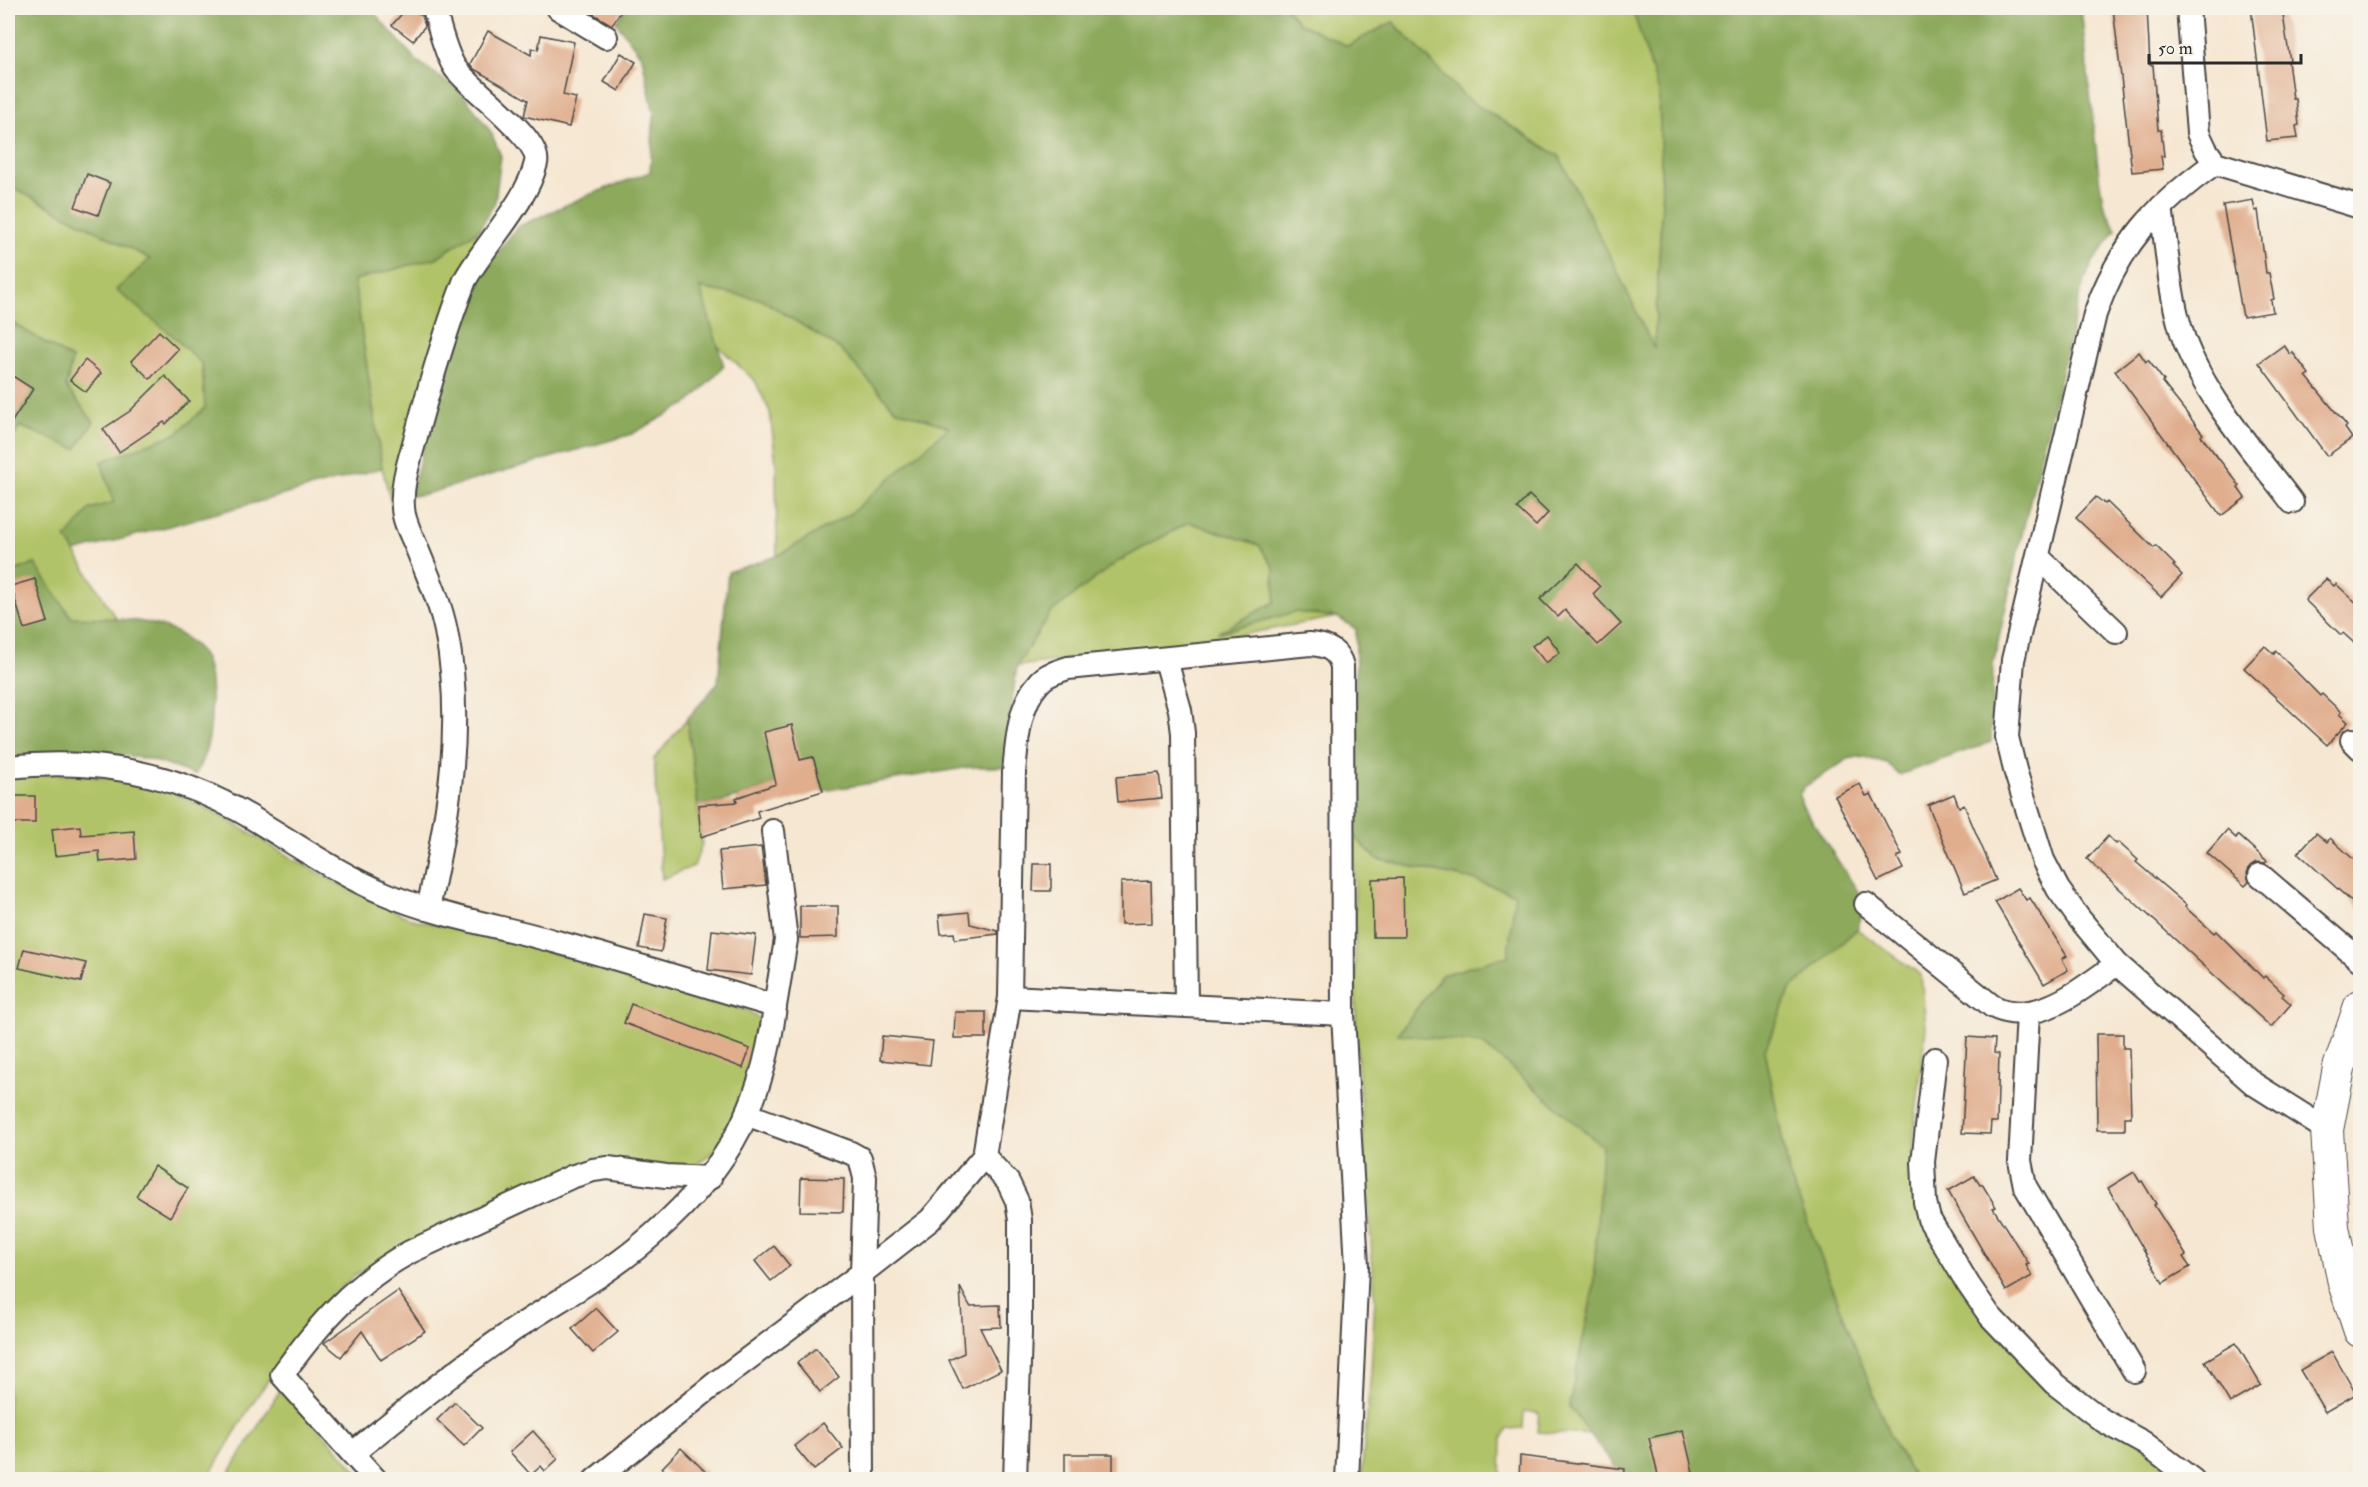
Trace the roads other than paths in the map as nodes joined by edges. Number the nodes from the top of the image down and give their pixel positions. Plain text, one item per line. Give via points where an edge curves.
1 (435, 8) edge
2 (558, 8) edge
3 (2188, 8) edge
4 (606, 37) dead end
5 (2215, 163) junction
6 (2161, 207) junction
7 (2361, 207) edge
8 (2292, 502) dead end
9 (2038, 556) junction
10 (2116, 632) dead end
11 (1166, 660) junction
12 (8, 767) edge
13 (772, 831) dead end
14 (2260, 875) dead end
15 (1866, 904) dead end
16 (428, 909) junction
17 (2361, 960) edge
18 (2117, 964) junction
19 (1010, 997) junction
20 (775, 1006) junction
21 (1186, 1006) junction
22 (2361, 1006) edge
23 (1343, 1014) junction
24 (2028, 1014) junction
25 (1935, 1059) dead end
26 (746, 1114) junction
27 (2327, 1130) junction
28 (984, 1156) junction
29 (710, 1178) junction
30 (861, 1273) junction
31 (2361, 1331) edge
32 (2134, 1371) dead end
33 (353, 1453) junction
34 (376, 1479) edge
35 (595, 1479) edge
36 (863, 1479) edge
37 (1015, 1479) edge
38 (1347, 1479) edge
39 (2193, 1479) edge

1 - 16 street via 455,68 525,136 537,154 537,162 523,194 465,280 404,480 403,509 440,610 453,690 451,783
2 - 4 street
3 - 5 street via 2198,133
5 - 6 street
5 - 7 street
6 - 8 street via 2172,289 2188,350 2210,391
6 - 9 street via 2125,249 2103,291
9 - 10 street
9 - 18 street via 2013,660 2007,737 2043,860 2071,908
11 - 19 street via 1068,668 1050,674 1030,695 1019,730 1014,772
11 - 21 street via 1183,733
11 - 23 street via 1319,644 1328,647 1340,660
12 - 16 street via 115,768 178,783 240,812 359,881
13 - 20 street via 786,940
14 - 17 street
15 - 24 street via 1992,1006 2004,1012
16 - 20 street
18 - 24 street via 2074,993
18 - 27 street via 2254,1084
19 - 21 street
19 - 28 street
20 - 26 street via 766,1064
21 - 23 street
22 - 27 street via 2339,1068
23 - 38 street via 1357,1266
24 - 32 street via 2021,1174
25 - 39 street via 1923,1162 1925,1202 1929,1219 1961,1274 1990,1316 2054,1383
26 - 29 street
26 - 30 street via 860,1158 865,1178
27 - 31 street via 2333,1227 2344,1283
28 - 30 street via 930,1220
28 - 37 street via 1008,1182 1020,1220
29 - 33 street via 636,1249 512,1331
29 - 33 street via 608,1168 593,1170 531,1195 384,1266 326,1318 282,1375
30 - 35 street
30 - 36 street
33 - 34 street

